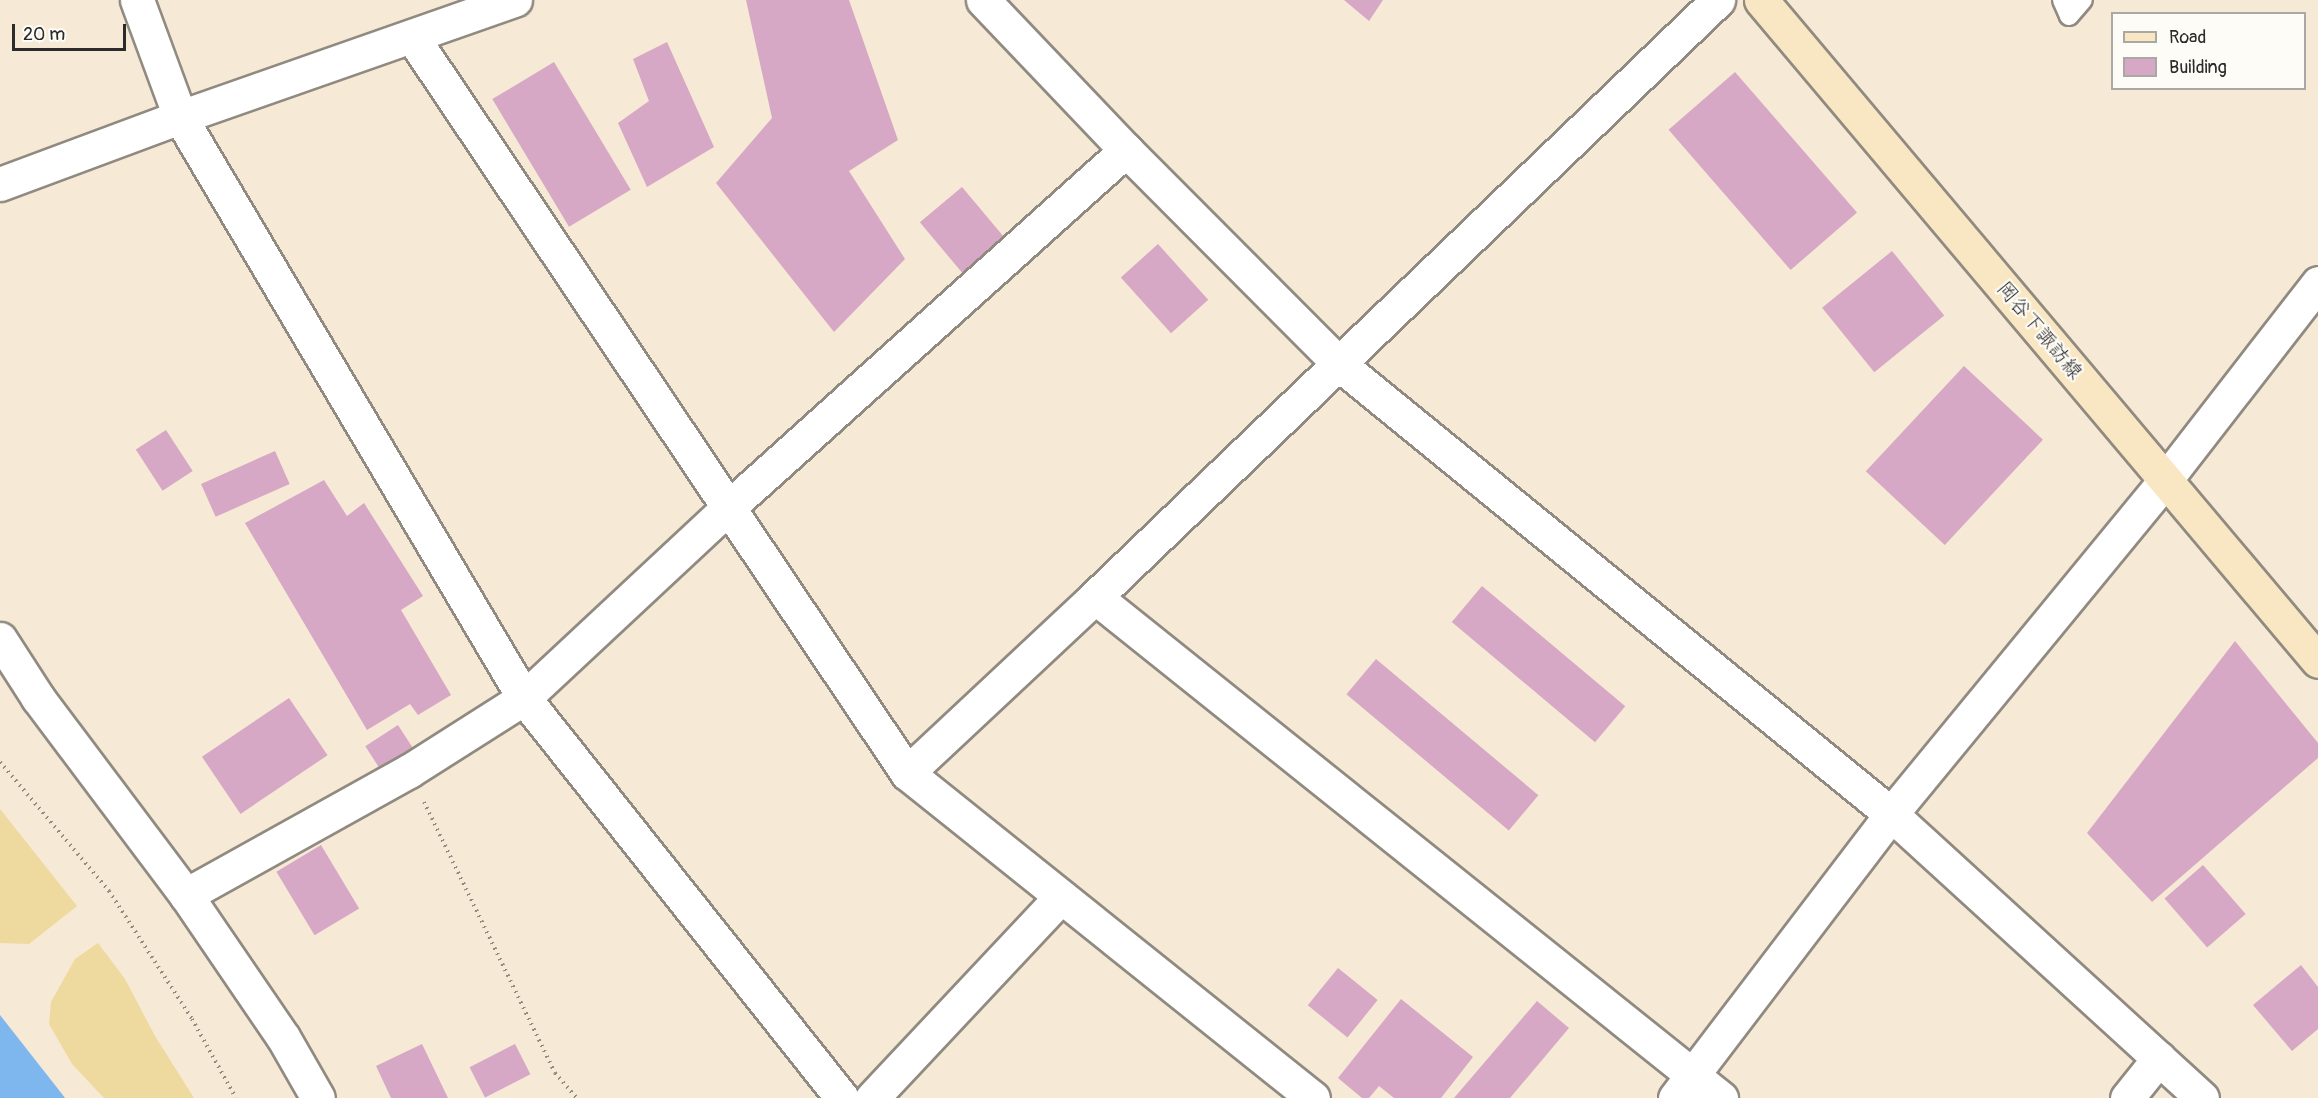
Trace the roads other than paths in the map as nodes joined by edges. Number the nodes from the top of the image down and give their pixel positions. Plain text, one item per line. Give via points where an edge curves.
1 (137, 0) edge
2 (515, 0) edge
3 (982, 0) edge
4 (1718, 0) edge
5 (1761, 0) edge
6 (2062, 0) edge
7 (2083, 0) edge
8 (413, 38) junction
9 (180, 117) junction
10 (1126, 150) junction
11 (0, 184) edge
12 (2318, 283) edge
13 (1339, 364) junction
14 (2166, 480) junction
15 (729, 507) junction
16 (1095, 597) junction
17 (0, 639) edge
18 (2318, 661) edge
19 (524, 698) junction
20 (907, 773) junction
21 (1891, 814) junction
22 (186, 895) junction
23 (1061, 897) junction
24 (2159, 1058) junction
25 (1684, 1087) edge
26 (318, 1098) edge
27 (842, 1098) edge
28 (872, 1098) edge
29 (1313, 1098) edge
30 (1721, 1098) edge
31 (2127, 1098) edge
32 (2202, 1098) edge

1 - 9 street
2 - 8 street
3 - 10 street
4 - 13 street
5 - 14 main road, 岡谷下諏訪線
6 - 7 lane via 2069,16
8 - 9 street
8 - 15 street
9 - 11 street
9 - 19 street
10 - 13 street
10 - 15 street
12 - 14 street
13 - 16 street
13 - 21 street
14 - 18 main road, 岡谷下諏訪線
14 - 21 street
15 - 19 street
15 - 20 street
16 - 20 street
16 - 25 street
17 - 22 street via 38,699
19 - 22 street via 409,771
19 - 27 street
20 - 23 street
21 - 24 street
21 - 25 street
22 - 26 street via 283,1037
23 - 28 street
23 - 29 street
24 - 31 street
24 - 32 street
25 - 30 street

